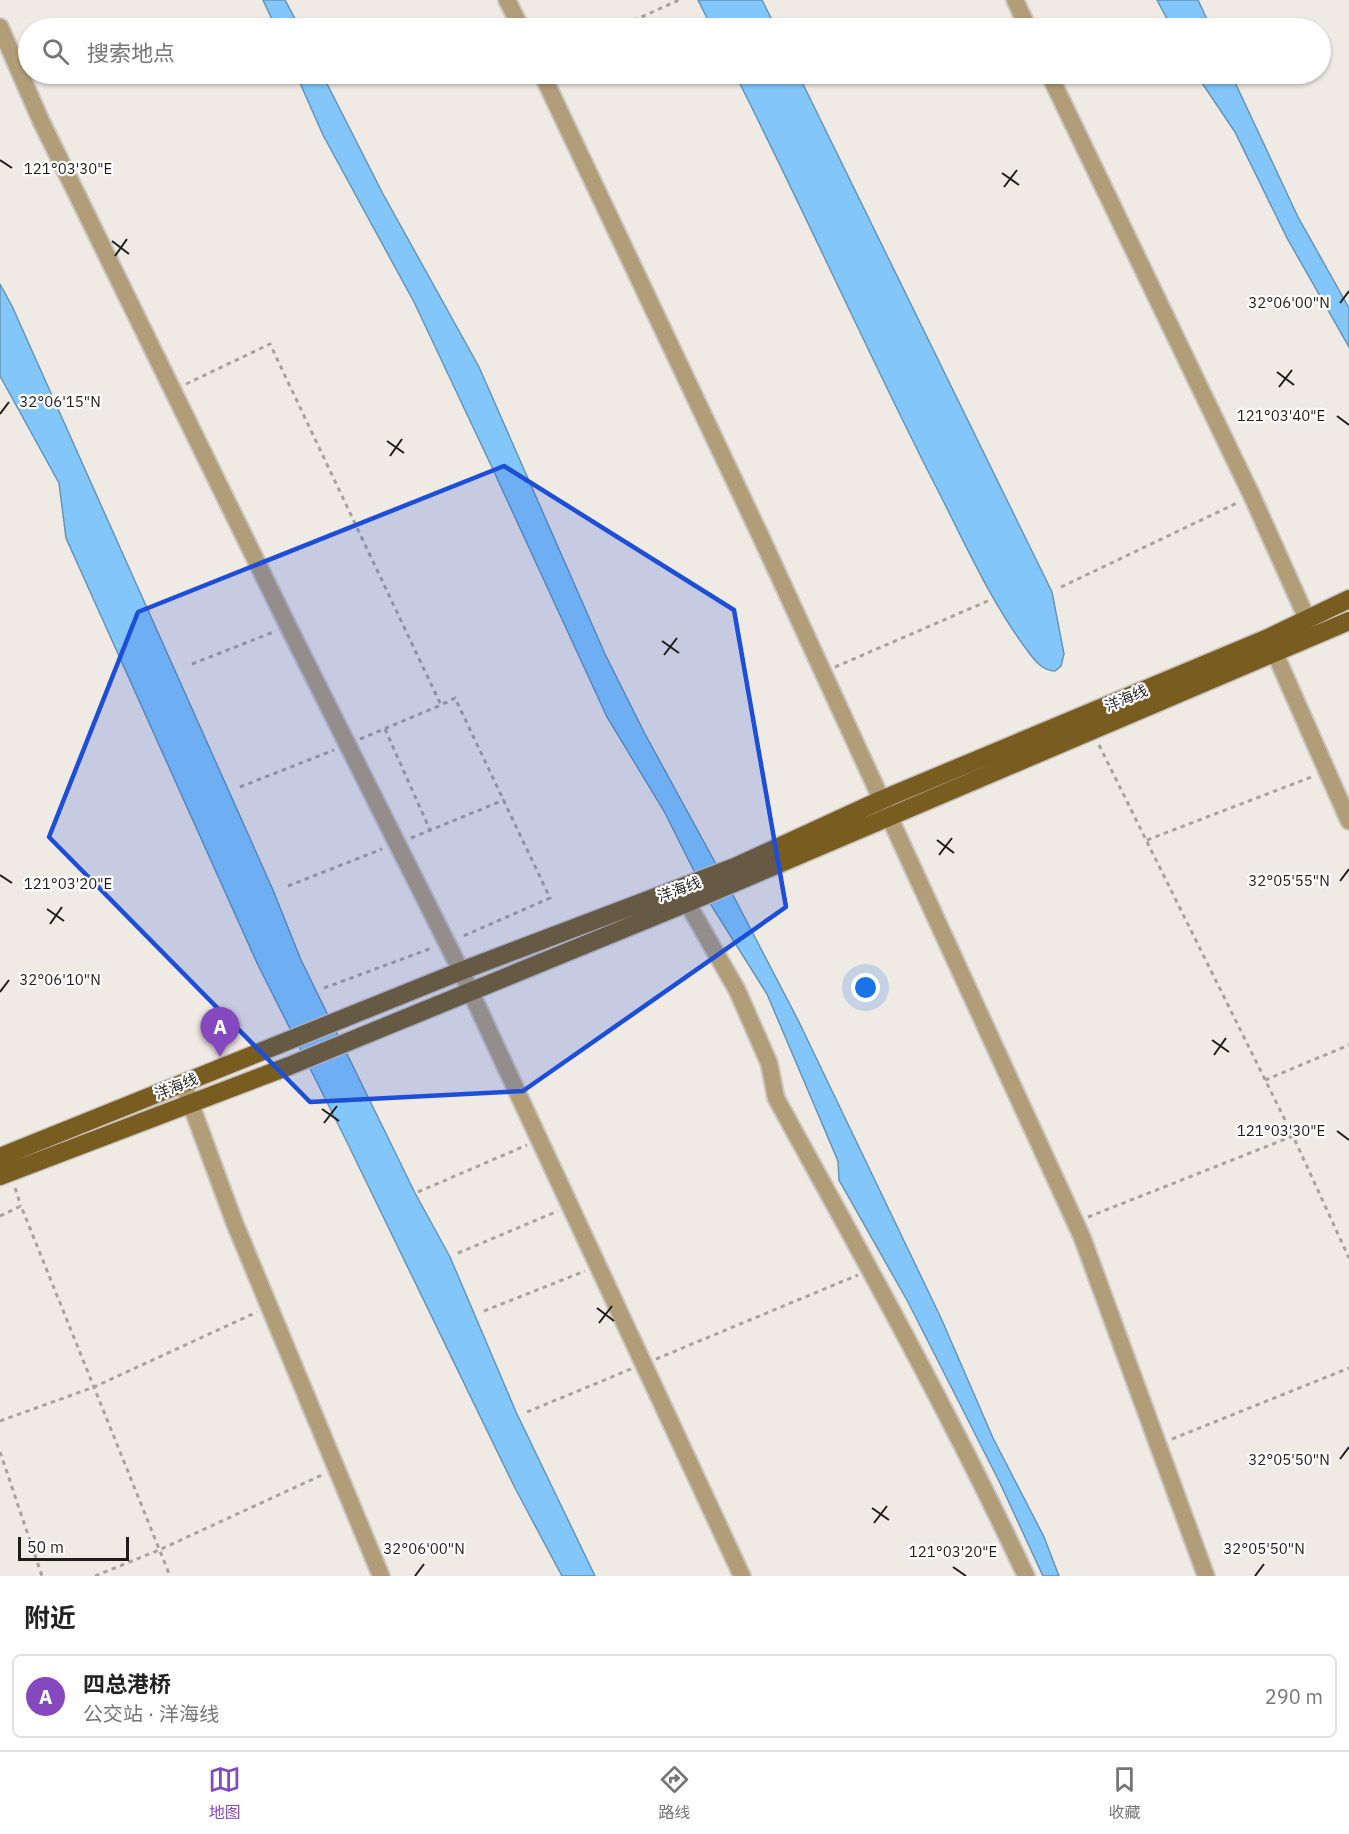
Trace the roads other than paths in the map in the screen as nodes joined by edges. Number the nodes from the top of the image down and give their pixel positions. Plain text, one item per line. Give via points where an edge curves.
1 (507, 0) edge
2 (1015, 0) edge
3 (516, 18) edge
4 (1023, 18) edge
5 (0, 27) edge
6 (18, 68) edge
7 (25, 84) edge
8 (547, 84) edge
9 (1054, 84) edge
10 (1349, 599) edge
11 (1307, 620) junction
12 (1349, 621) edge
13 (1315, 637) junction
14 (1272, 646) junction
15 (885, 809) junction
16 (1349, 821) edge
17 (688, 894) junction
18 (461, 971) junction
19 (471, 992) junction
20 (183, 1083) junction
21 (191, 1104) junction
22 (0, 1156) edge
23 (0, 1176) edge
24 (381, 1576) edge
25 (742, 1576) edge
26 (1026, 1576) edge
27 (1206, 1576) edge

1 - 3 street
2 - 4 street
5 - 6 street
7 - 18 street via 288,626
8 - 15 street
9 - 11 street via 1252,496
10 - 11 main road, 洋海线
11 - 13 street
11 - 14 main road, 洋海线
12 - 13 main road, 洋海线
13 - 14 main road, 洋海线
14 - 15 main road, 洋海线
14 - 15 main road, 洋海线 via 1092,731
14 - 16 street
15 - 17 main road, 洋海线
15 - 27 street via 1076,1222
17 - 18 main road, 洋海线
17 - 19 main road, 洋海线
17 - 26 street via 769,1063 776,1098 871,1270
18 - 19 street
18 - 20 main road, 洋海线
19 - 21 main road, 洋海线
19 - 25 street
20 - 21 street
20 - 22 main road, 洋海线
21 - 23 main road, 洋海线
21 - 24 street via 235,1224

